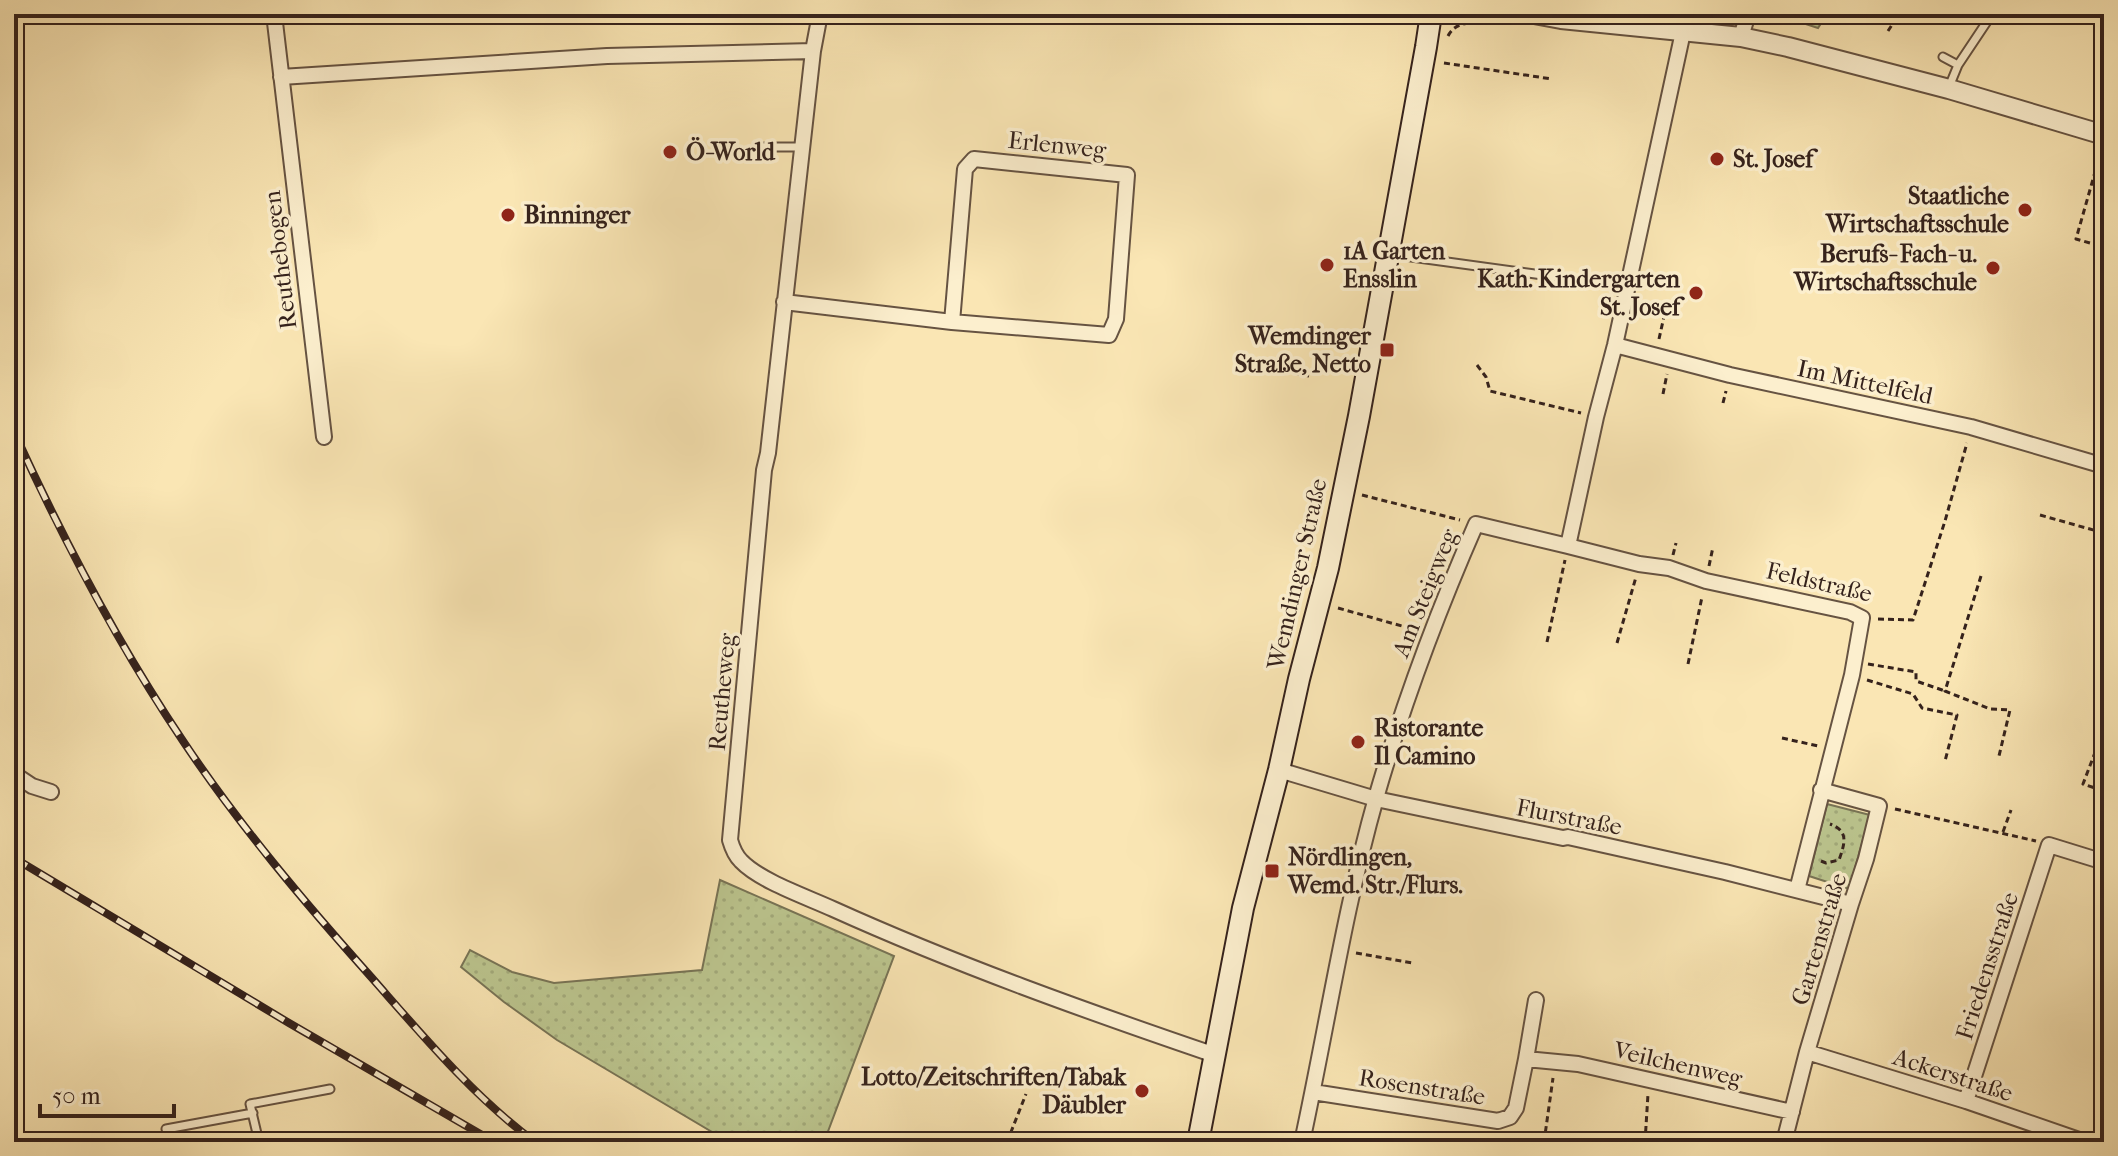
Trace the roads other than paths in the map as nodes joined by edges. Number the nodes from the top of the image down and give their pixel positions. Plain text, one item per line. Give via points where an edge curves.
1 (274, 14) edge
2 (820, 14) edge
3 (1431, 14) edge
4 (1534, 14) edge
5 (1748, 14) edge
6 (1992, 14) edge
7 (1683, 32) junction
8 (1741, 37) junction
9 (813, 51) junction
10 (1943, 57) dead end
11 (1958, 65) junction
12 (281, 77) junction
13 (1949, 89) junction
14 (2104, 137) edge
15 (757, 147) dead end
16 (802, 147) junction
17 (1387, 254) junction
18 (1572, 279) dead end
19 (784, 302) junction
20 (952, 322) junction
21 (1615, 345) junction
22 (324, 437) dead end
23 (2104, 466) edge
24 (1568, 546) junction
25 (1862, 618) joint
26 (1279, 770) junction
27 (14, 774) edge
28 (1821, 790) junction
29 (51, 792) dead end
30 (1376, 799) junction
31 (2104, 862) edge
32 (1797, 890) junction
33 (1851, 904) junction
34 (1536, 1000) dead end
35 (1807, 1052) junction
36 (1215, 1055) junction
37 (1526, 1059) junction
38 (330, 1089) dead end
39 (1313, 1092) junction
40 (1966, 1101) junction
41 (1792, 1112) junction
42 (253, 1113) junction
43 (166, 1129) dead end
44 (259, 1142) edge
45 (1198, 1142) edge
46 (1302, 1142) edge
47 (1784, 1142) edge
48 (2085, 1142) edge

1 - 12 street, Reuthebogen
2 - 9 street, Reutheweg
3 - 17 main road, Wemdinger Straße
4 - 7 street
5 - 8 street
6 - 11 lane
7 - 8 street
7 - 21 street
8 - 13 street
9 - 12 street via 607,56
9 - 16 street, Reutheweg
10 - 11 lane
11 - 13 lane
12 - 22 street, Reuthebogen
13 - 14 street
15 - 16 lane
16 - 19 street, Reutheweg
17 - 18 lane
17 - 26 main road, Wemdinger Straße via 1343,493
19 - 20 street, Erlenweg
19 - 36 street, Reutheweg via 763,478 732,847 741,862 765,878 890,935
20 - 20 street, Erlenweg via 1109,335 1116,319 1127,175 974,159 965,169
21 - 23 street, Im Mittelfeld via 1971,427
21 - 24 street
24 - 25 street, Feldstraße
24 - 30 street, Am Steigweg via 1476,524 1430,634
25 - 28 street, Gartenstraße
26 - 30 street, Flurstraße
26 - 36 main road, Wemdinger Straße via 1243,908
27 - 29 street
28 - 32 street, Gartenstraße
28 - 33 street, Gartenstraße via 1879,806
30 - 32 street, Flurstraße
30 - 39 street, Am Steigweg
31 - 40 street, Friedensstraße via 2049,845
32 - 33 street, Flurstraße
33 - 35 street, Gartenstraße
34 - 37 street, Rosenstraße
35 - 40 street, Ackerstraße
35 - 41 street, Gartenstraße
36 - 45 main road, Wemdinger Straße
37 - 39 street, Rosenstraße via 1516,1108 1498,1121
37 - 41 street, Veilchenweg via 1578,1064
38 - 42 lane via 250,1104
39 - 46 street, Am Steigweg
40 - 48 street, Ackerstraße
41 - 47 street, Gartenstraße
42 - 43 lane
42 - 44 lane

